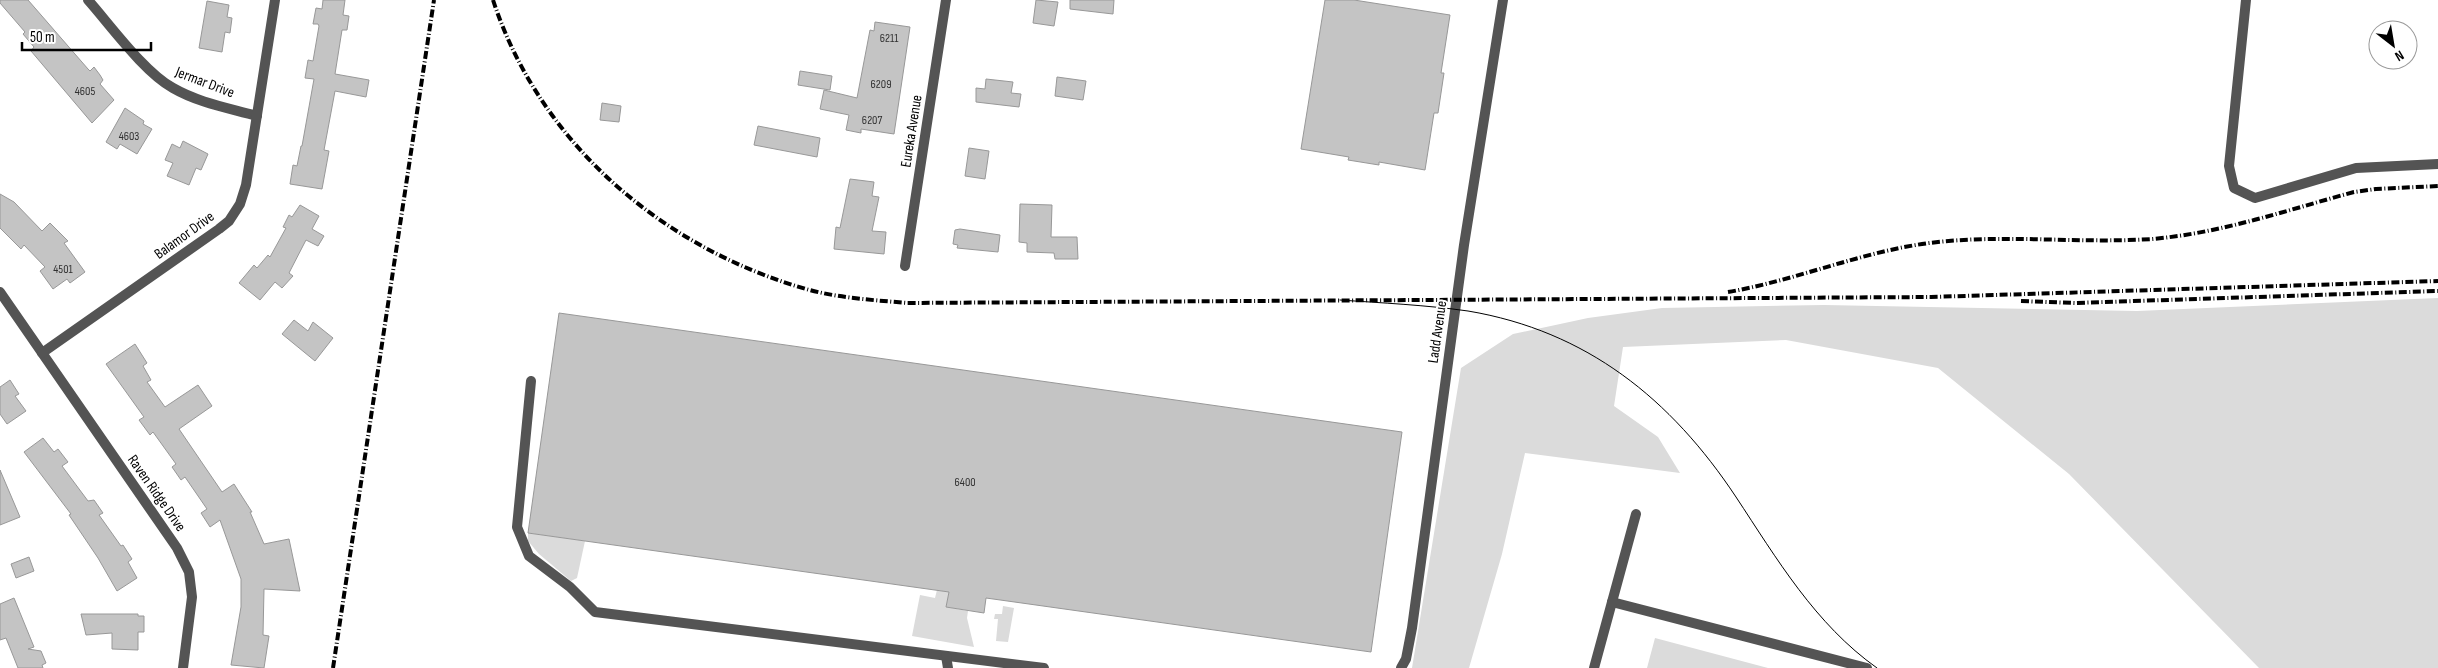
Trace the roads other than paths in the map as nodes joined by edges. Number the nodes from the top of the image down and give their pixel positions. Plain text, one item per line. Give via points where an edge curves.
1 (88, 0) edge
2 (275, 0) edge
3 (946, 0) edge
4 (1503, 0) edge
5 (2246, 0) edge
6 (257, 116) junction
7 (2438, 164) edge
8 (904, 266) dead end
9 (0, 292) edge
10 (42, 353) junction
11 (532, 381) dead end
12 (1636, 514) dead end
13 (1612, 602) junction
14 (946, 656) junction
15 (183, 668) edge
16 (948, 668) edge
17 (1044, 668) edge
18 (1401, 668) edge
19 (1594, 668) edge
20 (1867, 668) edge

1 - 6 street, Jermar Drive via 162,81 205,102
2 - 6 street, Balamor Drive
3 - 8 street, Eureka Avenue
4 - 18 street, Ladd Avenue via 1464,245 1412,628
5 - 7 street via 2229,166 2234,188 2255,198 2356,168
6 - 10 street, Balamor Drive via 246,185 240,204 229,221
9 - 10 street, Raven Ridge Drive
10 - 15 street, Raven Ridge Drive via 177,548 189,572 192,603
11 - 14 street via 517,527 528,556 570,587 595,612
12 - 13 street
13 - 19 street
13 - 20 street
14 - 16 street
14 - 17 street

